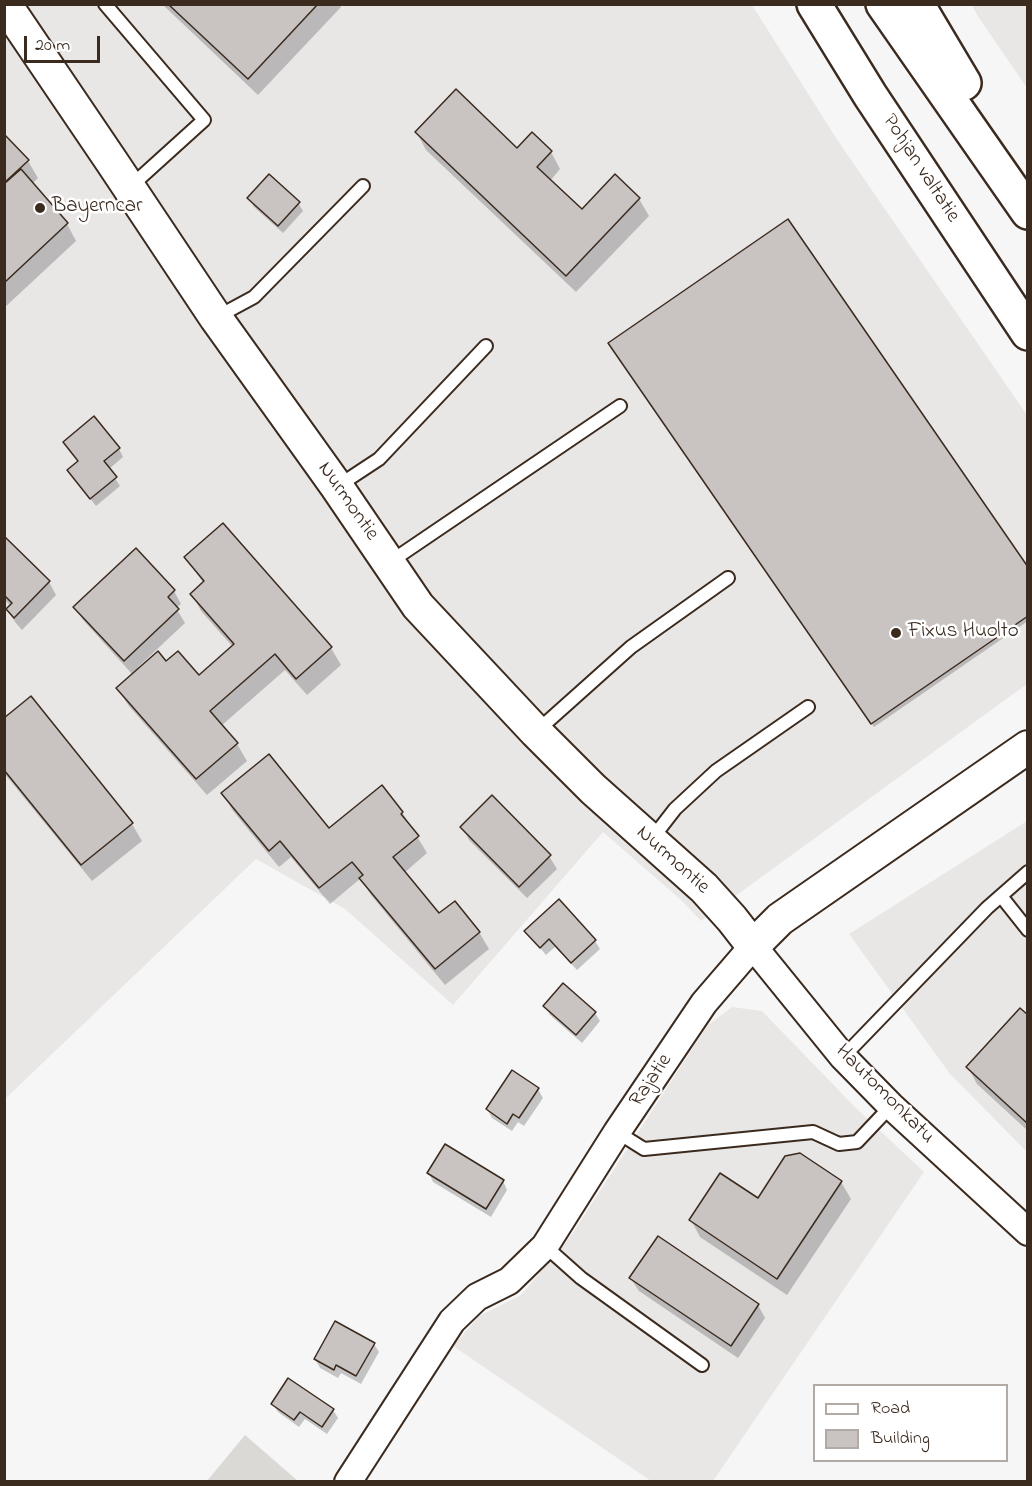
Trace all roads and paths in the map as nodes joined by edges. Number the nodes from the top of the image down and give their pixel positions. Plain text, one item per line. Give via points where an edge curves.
1 (105, 4) edge
2 (814, 4) edge
3 (884, 4) edge
4 (917, 4) edge
5 (11, 10) edge
6 (1028, 183) edge
7 (363, 186) dead end
8 (129, 188) junction
9 (1028, 212) edge
10 (216, 318) junction
11 (1028, 333) edge
12 (486, 346) dead end
13 (620, 406) dead end
14 (337, 487) junction
15 (389, 563) junction
16 (728, 578) dead end
17 (808, 707) dead end
18 (536, 732) junction
19 (1028, 747) edge
20 (651, 841) junction
21 (1028, 872) edge
22 (1001, 896) junction
23 (1028, 930) edge
24 (753, 946) junction
25 (843, 1057) junction
26 (891, 1106) junction
27 (617, 1132) junction
28 (1028, 1232) edge
29 (545, 1246) junction
30 (702, 1365) dead end
31 (348, 1482) edge

1 - 8 lane via 204,120
2 - 11 highway, Pohjan valtatie
3 - 9 highway
4 - 6 highway
5 - 8 street, Nurmontie
7 - 10 lane via 254,297
8 - 10 street, Nurmontie
10 - 14 street, Nurmontie
12 - 14 lane via 378,459
13 - 15 lane
14 - 15 street, Nurmontie
15 - 18 street, Nurmontie via 418,606
16 - 18 lane via 631,647
17 - 20 lane via 716,771 675,809
18 - 20 street, Nurmontie
19 - 24 street, Rajatie via 780,919
20 - 24 street, Nurmontie via 704,888
21 - 22 lane
22 - 23 lane
22 - 25 lane
24 - 25 street, Hautomonkatu
24 - 27 street, Rajatie via 705,1003
25 - 26 street, Hautomonkatu
26 - 27 lane via 857,1142 838,1144 813,1132 644,1149
26 - 28 street, Hautomonkatu
27 - 29 street, Rajatie
29 - 30 lane via 581,1278
29 - 31 street, Rajatie via 509,1281 477,1297 452,1320

